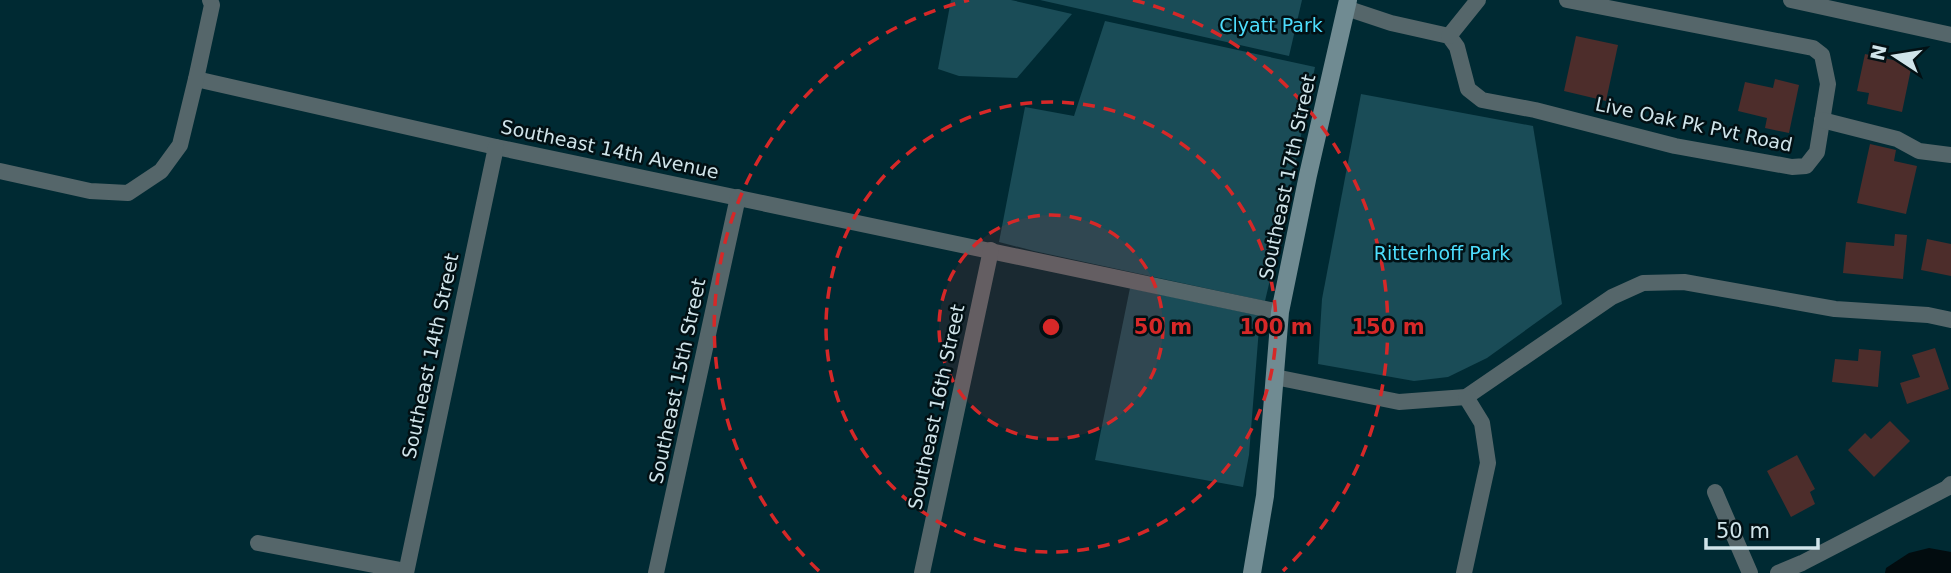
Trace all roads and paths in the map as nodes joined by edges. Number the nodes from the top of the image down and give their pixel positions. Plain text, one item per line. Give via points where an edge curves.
1 (210, 0) edge
2 (1478, 0) edge
3 (1567, 0) edge
4 (1791, 0) edge
5 (1347, 4) edge
6 (1951, 35) edge
7 (1449, 36) junction
8 (196, 79) junction
9 (1822, 120) junction
10 (496, 147) junction
11 (1951, 151) edge
12 (0, 172) edge
13 (738, 197) junction
14 (991, 250) junction
15 (1280, 312) junction
16 (1951, 320) edge
17 (1275, 377) junction
18 (1466, 397) junction
19 (1951, 484) edge
20 (1715, 492) dead end
21 (258, 542) dead end
22 (1805, 568) edge
23 (406, 572) edge
24 (656, 573) edge
25 (922, 573) edge
26 (1252, 573) edge
27 (1464, 573) edge
28 (1750, 573) edge
29 (1778, 573) edge

1 - 8 street
2 - 7 street
3 - 9 street, Live Oak Pk Pvt Road via 1813,48 1822,55 1828,84
4 - 6 street
5 - 7 street via 1391,23
5 - 15 main road, Southeast 17th Street
7 - 9 street, Live Oak Pk Pvt Road via 1457,47 1468,89 1482,100 1675,146 1806,166 1817,152
8 - 10 street, Southeast 14th Avenue
8 - 12 street via 180,145 161,171 128,192 90,191
9 - 11 street via 1897,139 1919,151
10 - 13 street, Southeast 14th Avenue
10 - 23 street, Southeast 14th Street
13 - 14 street, Southeast 14th Avenue
13 - 24 street, Southeast 15th Street
14 - 15 street, Southeast 14th Avenue
14 - 25 street, Southeast 16th Street
15 - 17 main road, Southeast 17th Street
16 - 18 street via 1835,309 1684,282 1643,283 1612,297
17 - 18 street via 1399,402
17 - 26 main road, Southeast 17th Street via 1265,496
18 - 27 street via 1482,422 1488,463
19 - 22 street
20 - 28 street
21 - 23 street
22 - 29 street

